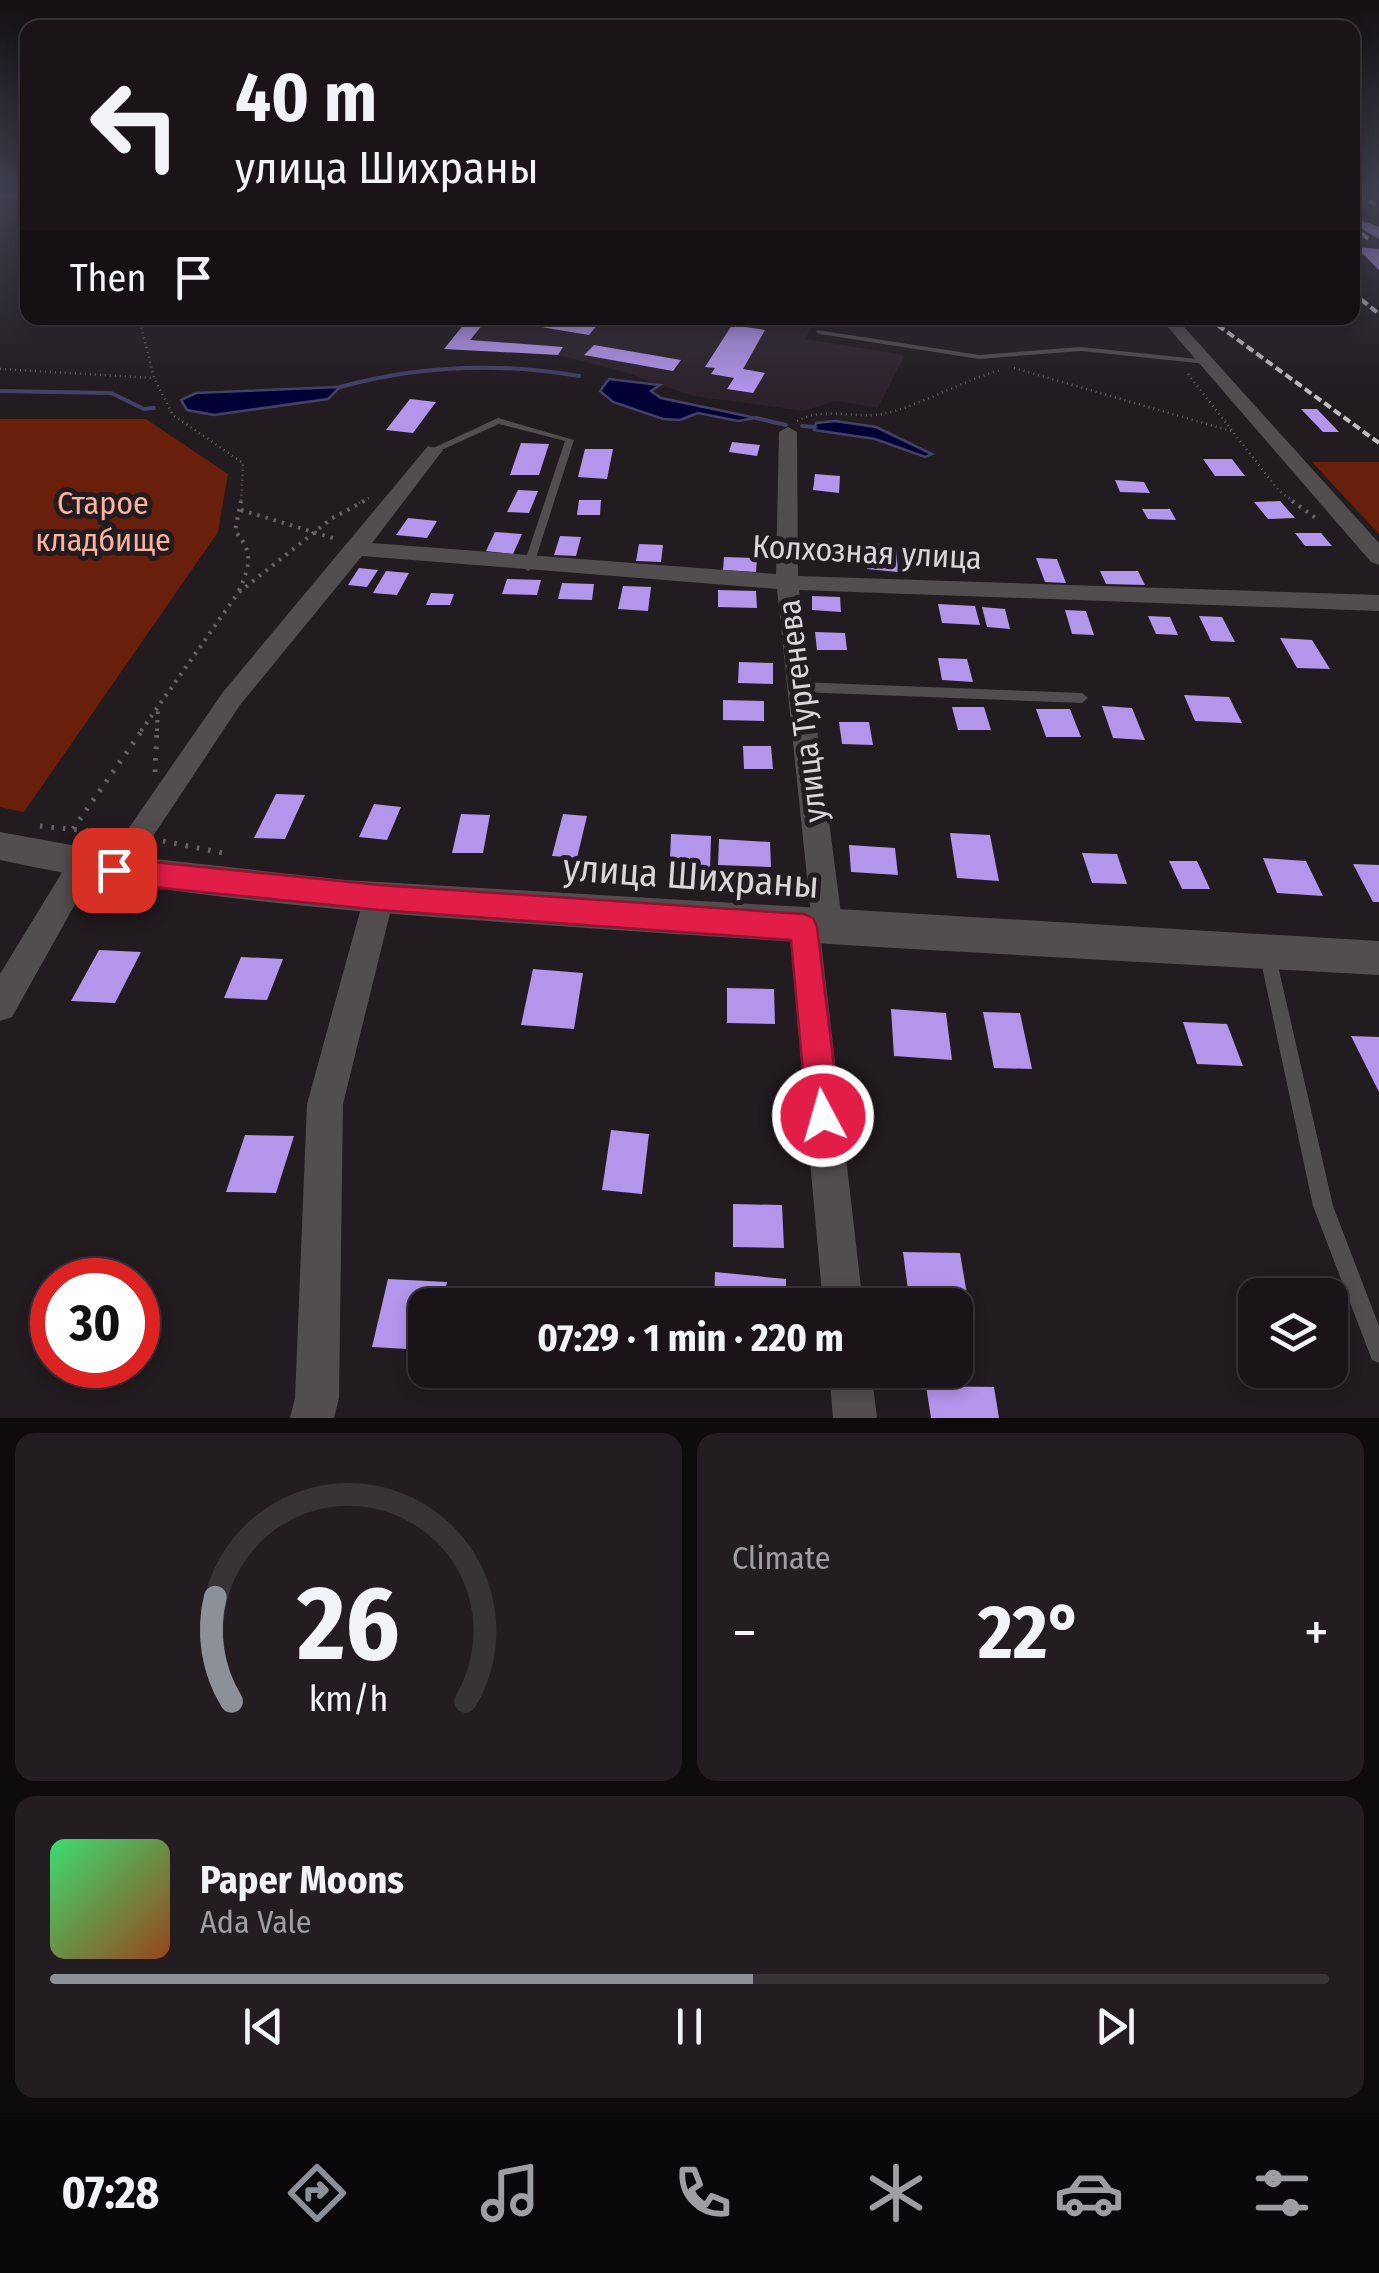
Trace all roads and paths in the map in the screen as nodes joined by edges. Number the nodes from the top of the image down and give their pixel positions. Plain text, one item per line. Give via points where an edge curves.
1 (142, 325) edge
2 (1174, 325) edge
3 (820, 332) dead end
4 (1176, 358) junction
5 (1207, 362) junction
6 (0, 369) edge
7 (154, 378) junction
8 (788, 432) joint
9 (1234, 432) junction
10 (434, 450) joint
11 (375, 495) dead end
12 (241, 510) junction
13 (1325, 525) dead end
14 (318, 529) junction
15 (354, 548) junction
16 (1379, 557) edge
17 (528, 567) junction
18 (787, 581) junction
19 (238, 593) junction
20 (1379, 603) edge
21 (799, 687) junction
22 (1082, 698) dead end
23 (158, 706) junction
24 (154, 814) junction
25 (0, 846) edge
26 (84, 865) junction
27 (379, 898) junction
28 (816, 928) junction
29 (1268, 952) junction
30 (1379, 958) edge
31 (0, 1004) edge
32 (842, 1288) edge
33 (1379, 1353) edge
34 (852, 1388) edge
35 (312, 1418) edge
36 (855, 1418) edge

1 - 7 path
2 - 5 street
3 - 4 lane via 979,357 1081,349
4 - 5 lane
4 - 9 path
5 - 16 street
6 - 7 path
7 - 12 path via 173,415 242,463
8 - 9 path via 809,414 883,414 1005,366
8 - 18 street, улица Тургенева
9 - 13 path via 1280,491
10 - 15 street via 397,504
10 - 17 lane via 498,421 570,440
11 - 14 path
12 - 14 path
12 - 19 path via 235,531 249,546 250,564
14 - 15 path
14 - 19 path
15 - 17 street, Колхозная улица
15 - 24 street via 248,677
17 - 18 street, Колхозная улица
18 - 20 street, Колхозная улица
18 - 21 street, улица Тургенева
19 - 23 path
21 - 22 lane
21 - 28 street, улица Тургенева
23 - 24 path
23 - 26 path
24 - 26 street
25 - 26 street, улица Шихраны
26 - 27 street, улица Шихраны
26 - 31 street
27 - 28 street, улица Шихраны
27 - 35 street via 325,1104
28 - 29 street, улица Шихраны
28 - 32 street, улица Тургенева
29 - 30 street, улица Шихраны
29 - 33 lane via 1322,1206
34 - 36 street

